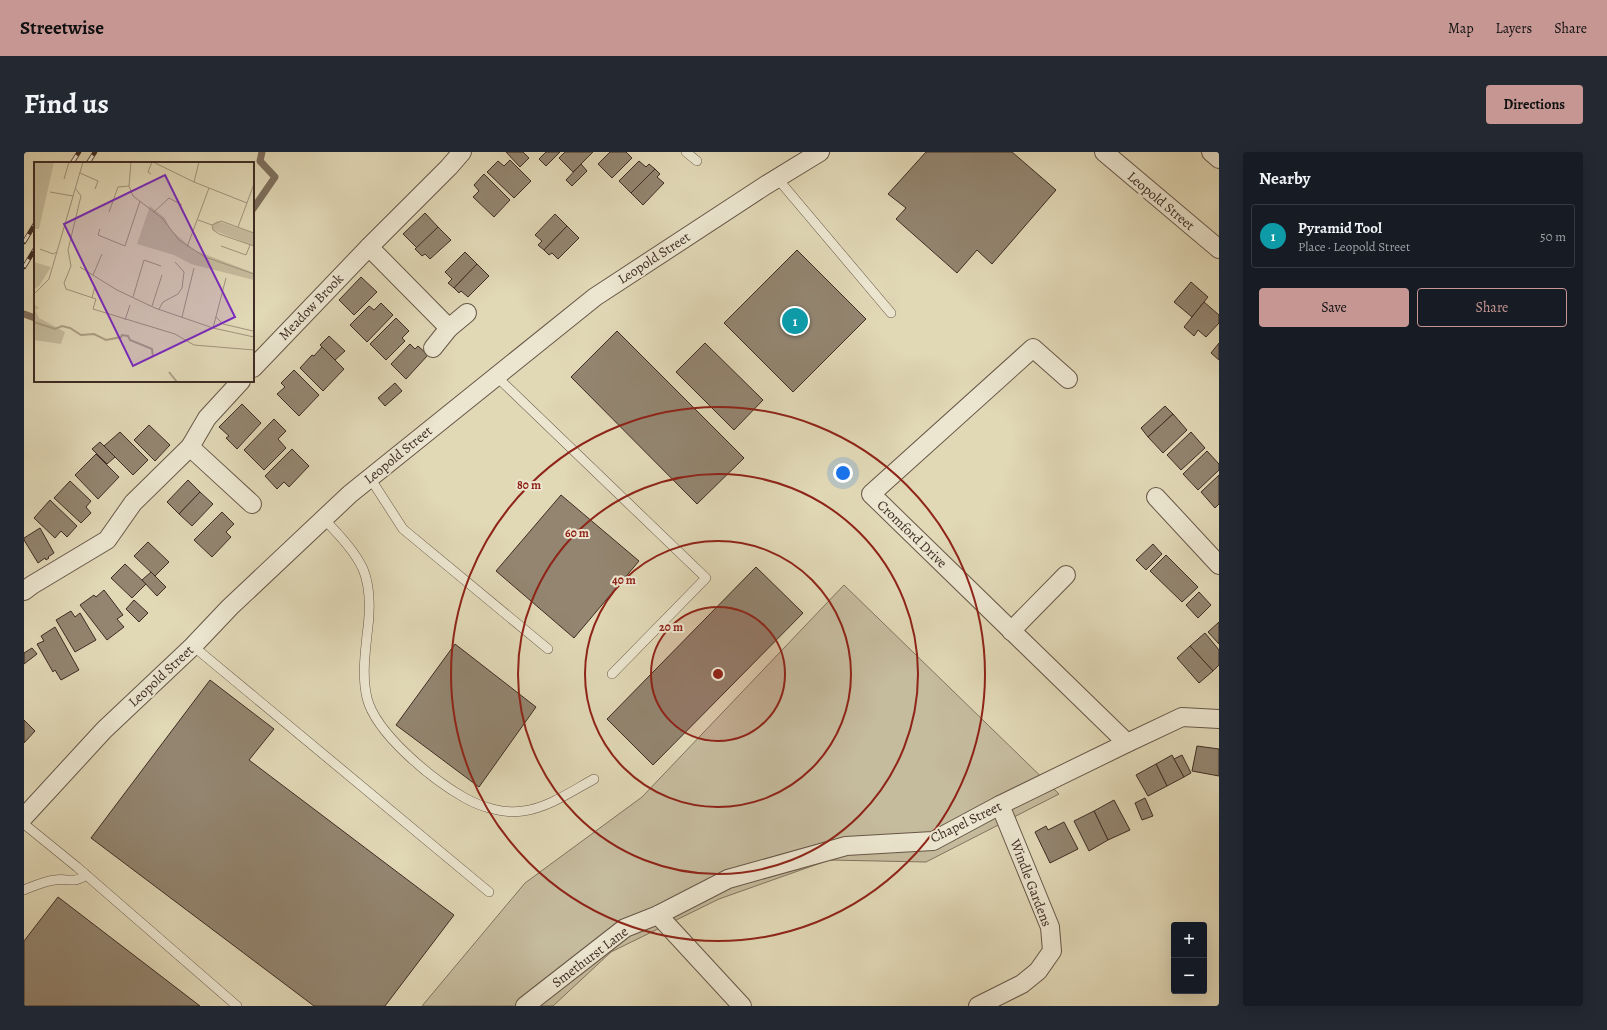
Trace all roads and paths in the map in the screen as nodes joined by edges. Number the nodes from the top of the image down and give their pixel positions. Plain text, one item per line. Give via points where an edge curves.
1 (462, 152) edge
2 (686, 152) edge
3 (820, 152) edge
4 (1104, 152) edge
5 (1211, 152) edge
6 (1219, 160) edge
7 (697, 161) dead end
8 (777, 178) junction
9 (369, 247) junction
10 (1219, 249) edge
11 (467, 313) dead end
12 (891, 313) dead end
13 (449, 328) junction
14 (433, 348) dead end
15 (254, 367) edge
16 (496, 376) junction
17 (1068, 378) dead end
18 (240, 382) edge
19 (190, 446) junction
20 (370, 478) junction
21 (1156, 497) dead end
22 (252, 504) dead end
23 (324, 519) junction
24 (1219, 565) edge
25 (1066, 575) dead end
26 (24, 591) edge
27 (1011, 631) junction
28 (193, 646) junction
29 (548, 649) dead end
30 (612, 674) dead end
31 (1219, 719) edge
32 (1127, 743) junction
33 (594, 779) dead end
34 (1000, 805) junction
35 (24, 817) edge
36 (24, 824) edge
37 (86, 876) junction
38 (24, 890) edge
39 (489, 892) dead end
40 (658, 915) junction
41 (985, 1004) edge
42 (237, 1006) edge
43 (525, 1006) edge
44 (742, 1006) edge

1 - 9 street, Meadow Brook
2 - 7 lane
3 - 8 street, Leopold Street
4 - 10 street, Leopold Street
5 - 6 street
8 - 12 lane
8 - 16 street, Leopold Street via 595,297
9 - 13 street
9 - 15 street, Meadow Brook
11 - 13 street
13 - 14 street
16 - 20 street, Leopold Street
16 - 30 lane via 706,578
17 - 27 street, Cromford Drive via 1033,348 871,494
18 - 19 street via 207,418
19 - 22 street
19 - 26 street via 133,503 107,540
20 - 23 street, Leopold Street
20 - 29 lane via 403,530
21 - 24 street
23 - 28 street, Leopold Street via 230,607
23 - 33 lane via 348,545 363,569 368,591 369,614 364,675 367,698 378,722 396,744 465,798 494,810 523,811 547,804
25 - 27 street
27 - 32 street, Cromford Drive
28 - 35 street, Leopold Street via 104,730
28 - 39 lane
31 - 32 street, Chapel Street via 1182,717
32 - 34 street, Chapel Street
34 - 40 street, Chapel Street via 933,841 846,846 728,880
34 - 41 street, Windle Gardens via 1050,927 1052,951 1038,971 1022,984
36 - 37 lane
37 - 38 lane via 79,881 56,879
37 - 42 lane
40 - 43 street, Smethurst Lane via 625,928
40 - 44 street

